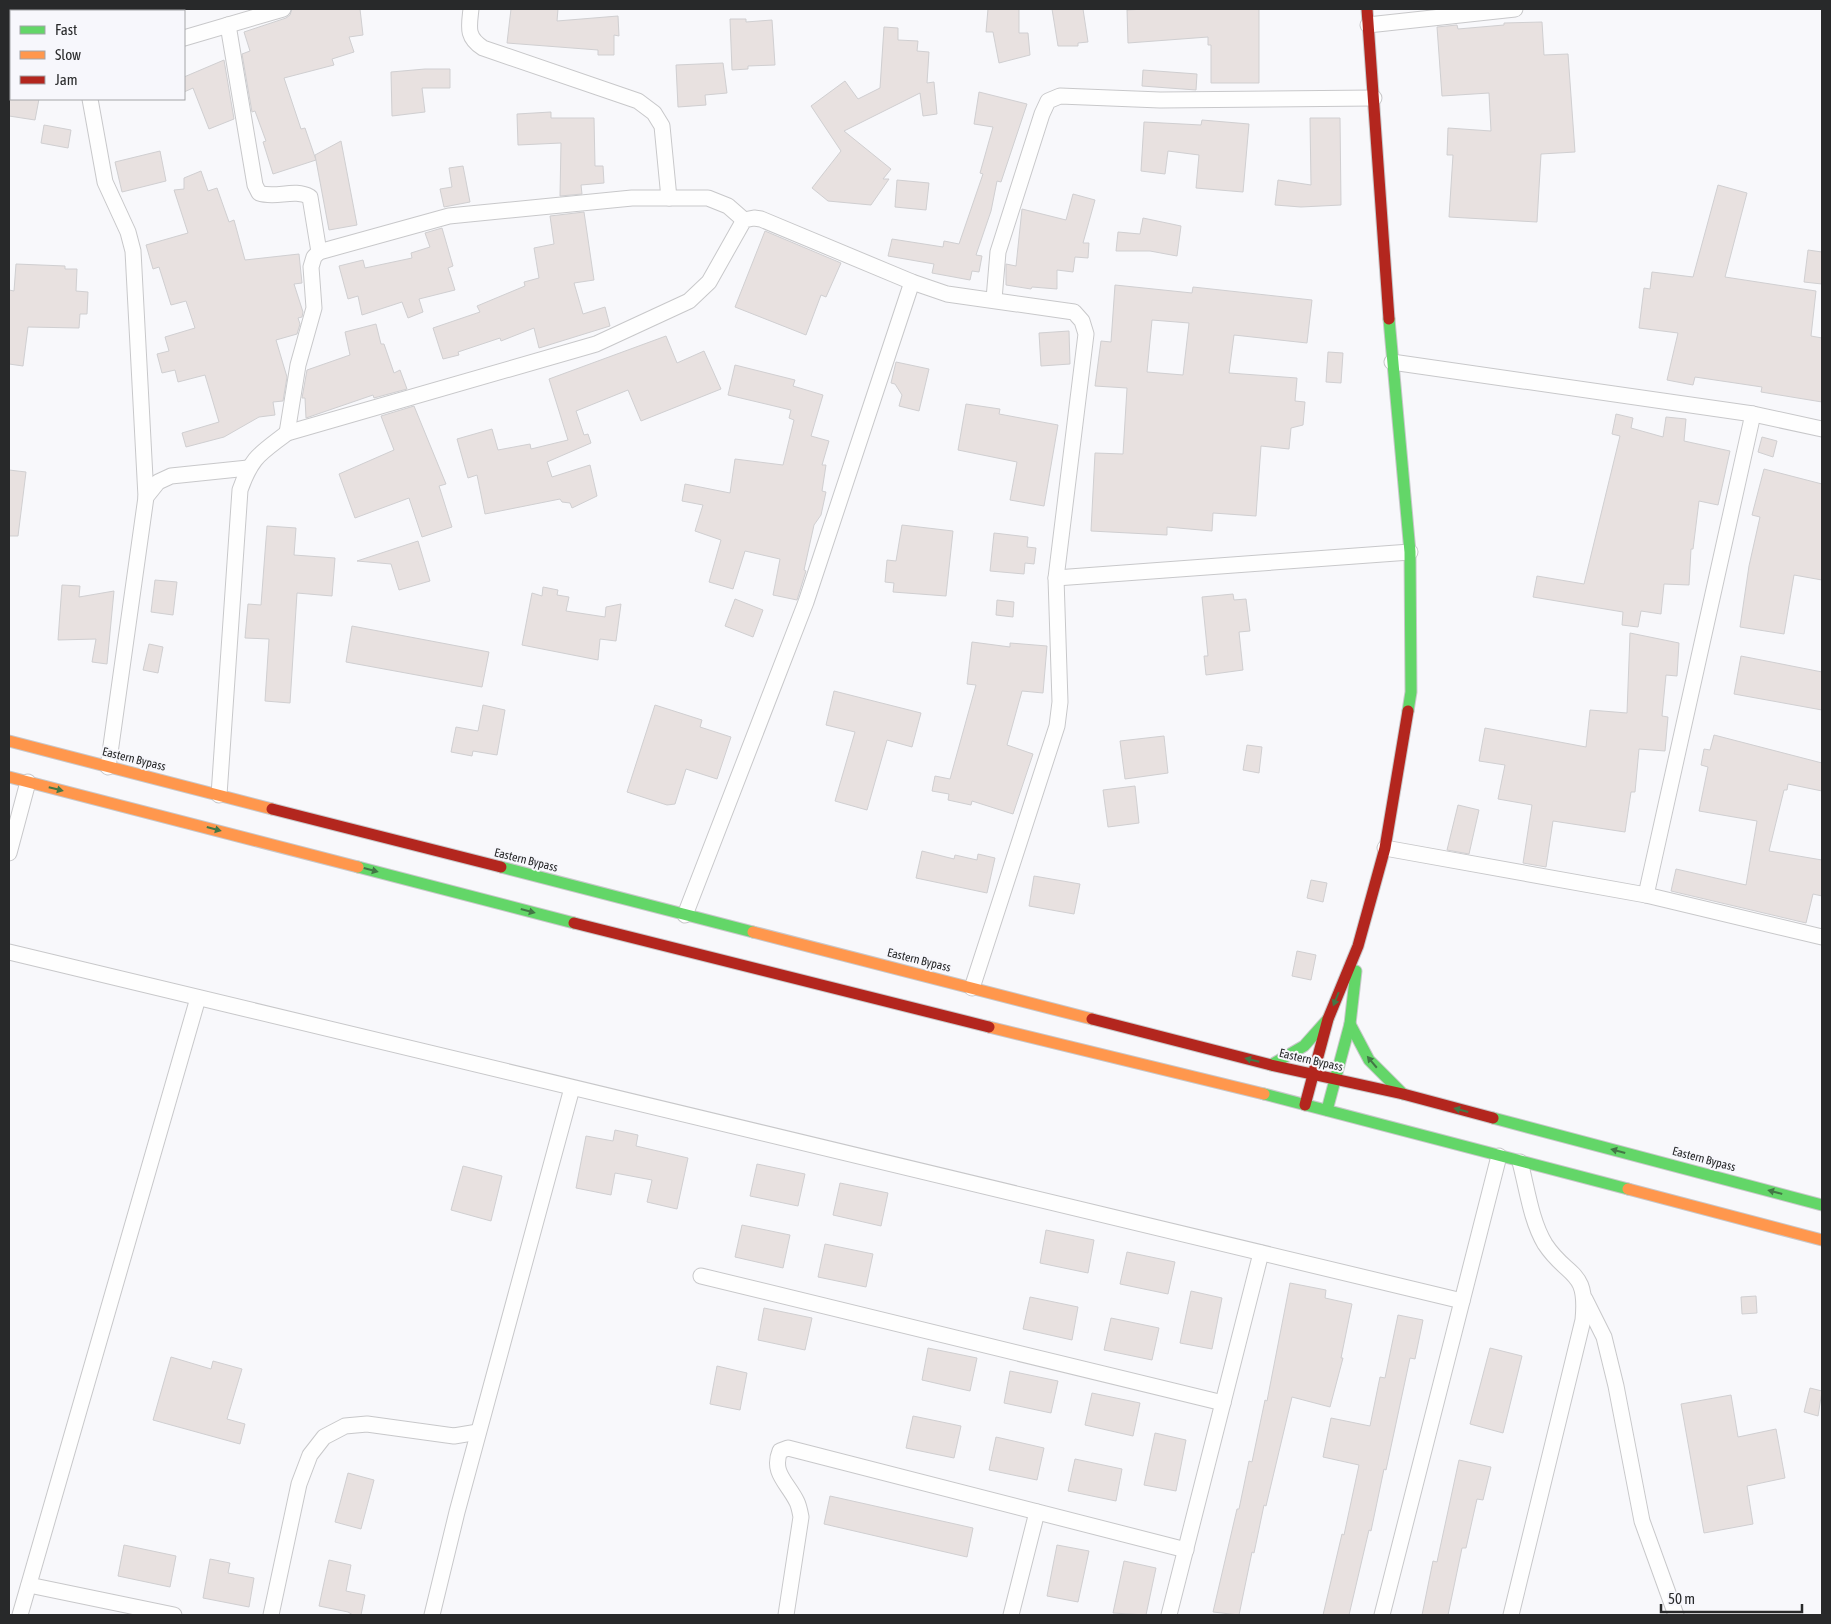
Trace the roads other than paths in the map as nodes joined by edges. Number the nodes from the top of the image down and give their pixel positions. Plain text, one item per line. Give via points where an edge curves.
1 (283, 9) edge
2 (471, 9) edge
3 (1367, 9) edge
4 (1515, 9) edge
5 (228, 25) junction
6 (1368, 26) junction
7 (185, 38) edge
8 (1374, 98) junction
9 (90, 100) edge
10 (669, 198) junction
11 (744, 220) junction
12 (319, 252) junction
13 (912, 282) junction
14 (994, 300) junction
15 (1392, 362) junction
16 (1753, 414) junction
17 (1822, 429) edge
18 (287, 432) junction
19 (248, 468) junction
20 (146, 498) junction
21 (1410, 552) junction
22 (1056, 578) junction
23 (9, 741) edge
24 (108, 767) junction
25 (9, 777) edge
26 (28, 782) junction
27 (219, 795) junction
28 (1385, 848) junction
29 (9, 853) edge
30 (1646, 895) junction
31 (685, 915) junction
32 (1822, 937) edge
33 (1358, 946) junction
34 (9, 952) edge
35 (972, 988) junction
36 (198, 998) junction
37 (1328, 1019) junction
38 (1350, 1024) junction
39 (1271, 1064) junction
40 (1312, 1075) junction
41 (1334, 1080) junction
42 (572, 1088) junction
43 (1403, 1094) junction
44 (1305, 1105) junction
45 (1328, 1110) junction
46 (1498, 1156) junction
47 (1520, 1162) junction
48 (1822, 1204) edge
49 (1822, 1240) edge
50 (1262, 1253) junction
51 (701, 1276) dead end
52 (1585, 1299) junction
53 (1462, 1301) junction
54 (1223, 1403) junction
55 (478, 1432) junction
56 (1037, 1512) junction
57 (1186, 1550) junction
58 (29, 1585) junction
59 (20, 1615) edge
60 (174, 1615) edge
61 (272, 1615) edge
62 (432, 1615) edge
63 (786, 1615) edge
64 (1011, 1615) edge
65 (1170, 1615) edge
66 (1382, 1615) edge
67 (1511, 1615) edge
68 (1676, 1615) edge

1 - 5 street
2 - 10 street via 469,31 473,42 483,48 638,101 654,113 662,126
3 - 6 main road
4 - 6 street
5 - 7 street
5 - 12 street via 258,193 268,196 301,192 310,197
6 - 8 main road
8 - 14 street via 1160,100 1060,96 1048,101 998,252
8 - 15 main road
9 - 20 street via 105,182 128,232 133,251
10 - 11 street via 708,198 728,206
10 - 12 street via 632,198 449,216
11 - 13 street via 761,219
11 - 18 street via 709,282 689,301 596,344
12 - 18 street via 311,267 314,308 298,365
13 - 14 street via 948,294
13 - 31 street via 806,602
14 - 22 street via 1074,312 1082,321 1086,334
15 - 16 street
15 - 21 main road
16 - 17 street
16 - 30 street
18 - 19 street via 257,456
19 - 20 street via 171,476 158,482
19 - 27 street via 240,490
20 - 24 street
21 - 22 street
21 - 28 main road via 1410,692
22 - 35 street via 1060,702 1057,726
23 - 24 main road, Eastern Bypass
24 - 27 main road, Eastern Bypass
25 - 26 main road
26 - 29 street
26 -> 44 main road via 730,963
27 - 31 main road, Eastern Bypass
28 - 30 street
28 - 33 main road
30 - 32 street
31 - 35 main road, Eastern Bypass
33 -> 37 main road
33 - 38 main road
34 - 36 street
39 -> 35 main road, Eastern Bypass
36 - 42 street
36 - 58 street
37 - 39 main road via 1304,1046
37 - 40 main road
38 - 41 main road
43 -> 38 main road via 1369,1060
39 - 40 main road, Eastern Bypass
40 - 41 main road, Eastern Bypass
40 - 44 main road
41 - 43 main road, Eastern Bypass
41 - 45 main road
42 - 50 street
42 - 55 street
48 -> 43 main road, Eastern Bypass
44 - 45 main road
45 - 46 main road
46 - 47 main road
46 - 53 street
47 - 49 main road
47 - 52 street via 1545,1244 1581,1282
50 - 53 street
50 - 54 street
51 - 54 street
52 - 67 street via 1583,1320
52 - 68 street via 1604,1337 1642,1521
53 - 66 street
54 - 57 street
55 - 61 street via 454,1436 367,1424 345,1426 324,1437 310,1455 299,1484
55 - 62 street
56 - 57 street
56 - 63 street via 788,1448 780,1451 776,1460 779,1475 797,1502 801,1517
56 - 64 street
57 - 65 street
58 - 59 street
58 - 60 street

